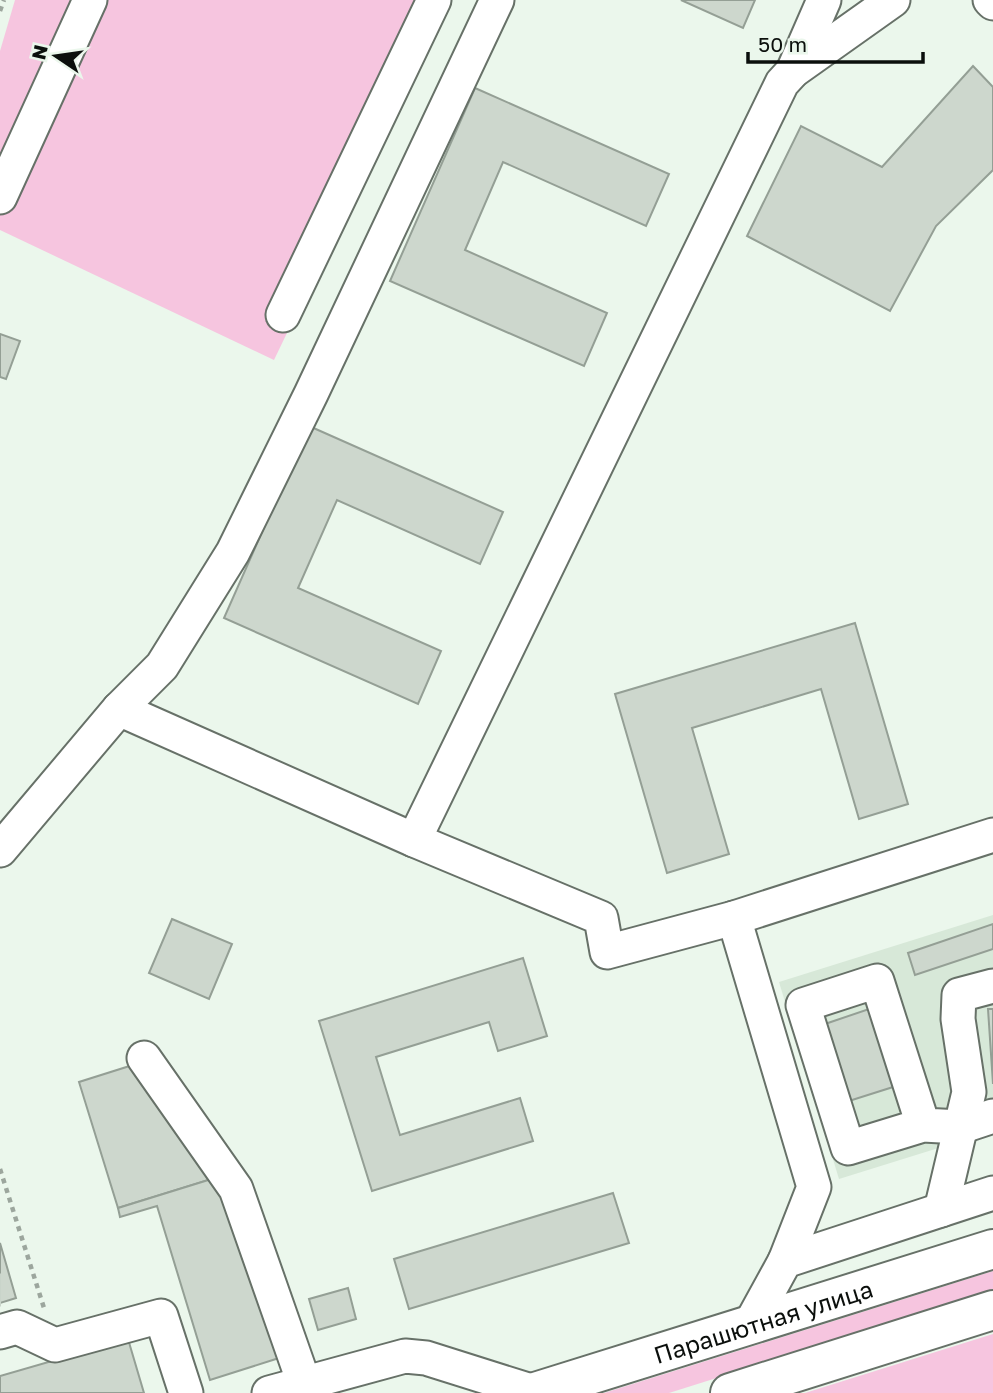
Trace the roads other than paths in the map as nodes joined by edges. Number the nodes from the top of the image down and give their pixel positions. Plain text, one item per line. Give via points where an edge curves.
1 (90, 0) edge
2 (433, 0) edge
3 (497, 0) edge
4 (824, 0) edge
5 (893, 0) edge
6 (793, 71) junction
7 (0, 197) edge
8 (283, 315) dead end
9 (119, 709) junction
10 (993, 835) edge
11 (414, 840) junction
12 (0, 850) edge
13 (734, 918) junction
14 (993, 986) edge
15 (993, 994) edge
16 (144, 1058) dead end
17 (969, 1093) junction
18 (993, 1116) edge
19 (922, 1125) junction
20 (960, 1127) junction
21 (993, 1193) edge
22 (941, 1210) junction
23 (993, 1249) edge
24 (785, 1261) junction
25 (993, 1310) edge
26 (751, 1323) junction
27 (0, 1332) edge
28 (304, 1383) junction
29 (186, 1393) edge
30 (269, 1393) edge
31 (533, 1393) edge
32 (730, 1393) edge

1 - 7 street
2 - 8 street
3 - 9 street via 233,552 162,666
4 - 6 street
5 - 6 street
6 - 11 street via 782,83
9 - 11 street
9 - 12 street
10 - 13 street
11 - 13 street via 601,918 607,952
13 - 24 street via 814,1187
14 - 17 street via 959,995
15 - 17 street via 978,1014 980,1086
16 - 28 street via 236,1189
17 - 20 street
18 - 20 street
19 - 19 street via 877,981 803,1005 848,1148
19 - 20 street
20 - 22 street
21 - 22 street
22 - 24 street
23 - 26 main road, Парашютная улица
24 - 26 street
25 - 32 main road
26 - 31 main road, Парашютная улица
27 - 29 street via 17,1327 55,1345 161,1316
28 - 30 street
28 - 31 street via 405,1356 426,1358

